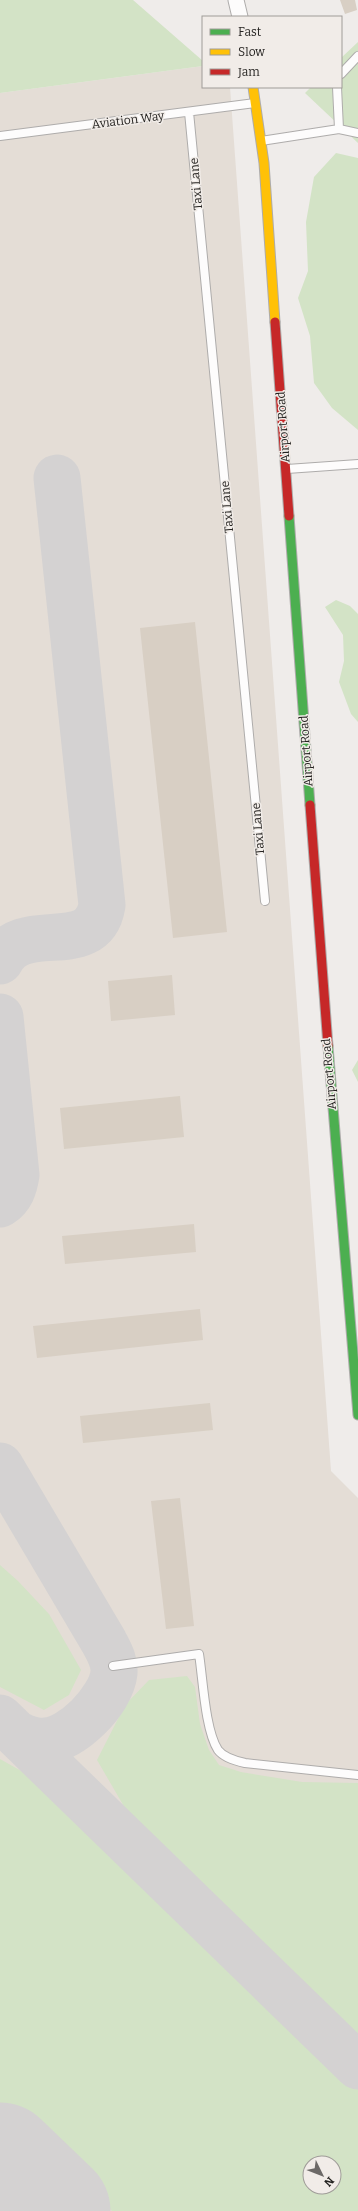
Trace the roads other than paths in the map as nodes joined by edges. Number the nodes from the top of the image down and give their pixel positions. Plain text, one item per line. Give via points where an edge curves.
1 (236, 0) edge
2 (240, 16) edge
3 (358, 56) edge
4 (342, 73) edge
5 (253, 88) edge
6 (337, 88) edge
7 (255, 103) junction
8 (189, 112) junction
9 (339, 129) junction
10 (358, 133) edge
11 (0, 136) edge
12 (261, 141) junction
13 (358, 464) edge
14 (286, 469) junction
15 (265, 901) dead end
16 (358, 1415) edge
17 (113, 1666) dead end
18 (358, 1775) edge

1 - 2 street
3 - 4 lane
5 - 7 street, Airport Road
6 - 9 lane
7 - 8 lane, Aviation Way
7 - 12 street, Airport Road
8 - 11 lane, Aviation Way
8 - 15 lane, Taxi Lane
9 - 10 lane
9 - 12 lane
12 - 14 street, Airport Road
13 - 14 lane
14 - 16 street, Airport Road via 322,987
17 - 18 lane via 199,1654 211,1735 219,1751 231,1760 245,1763

